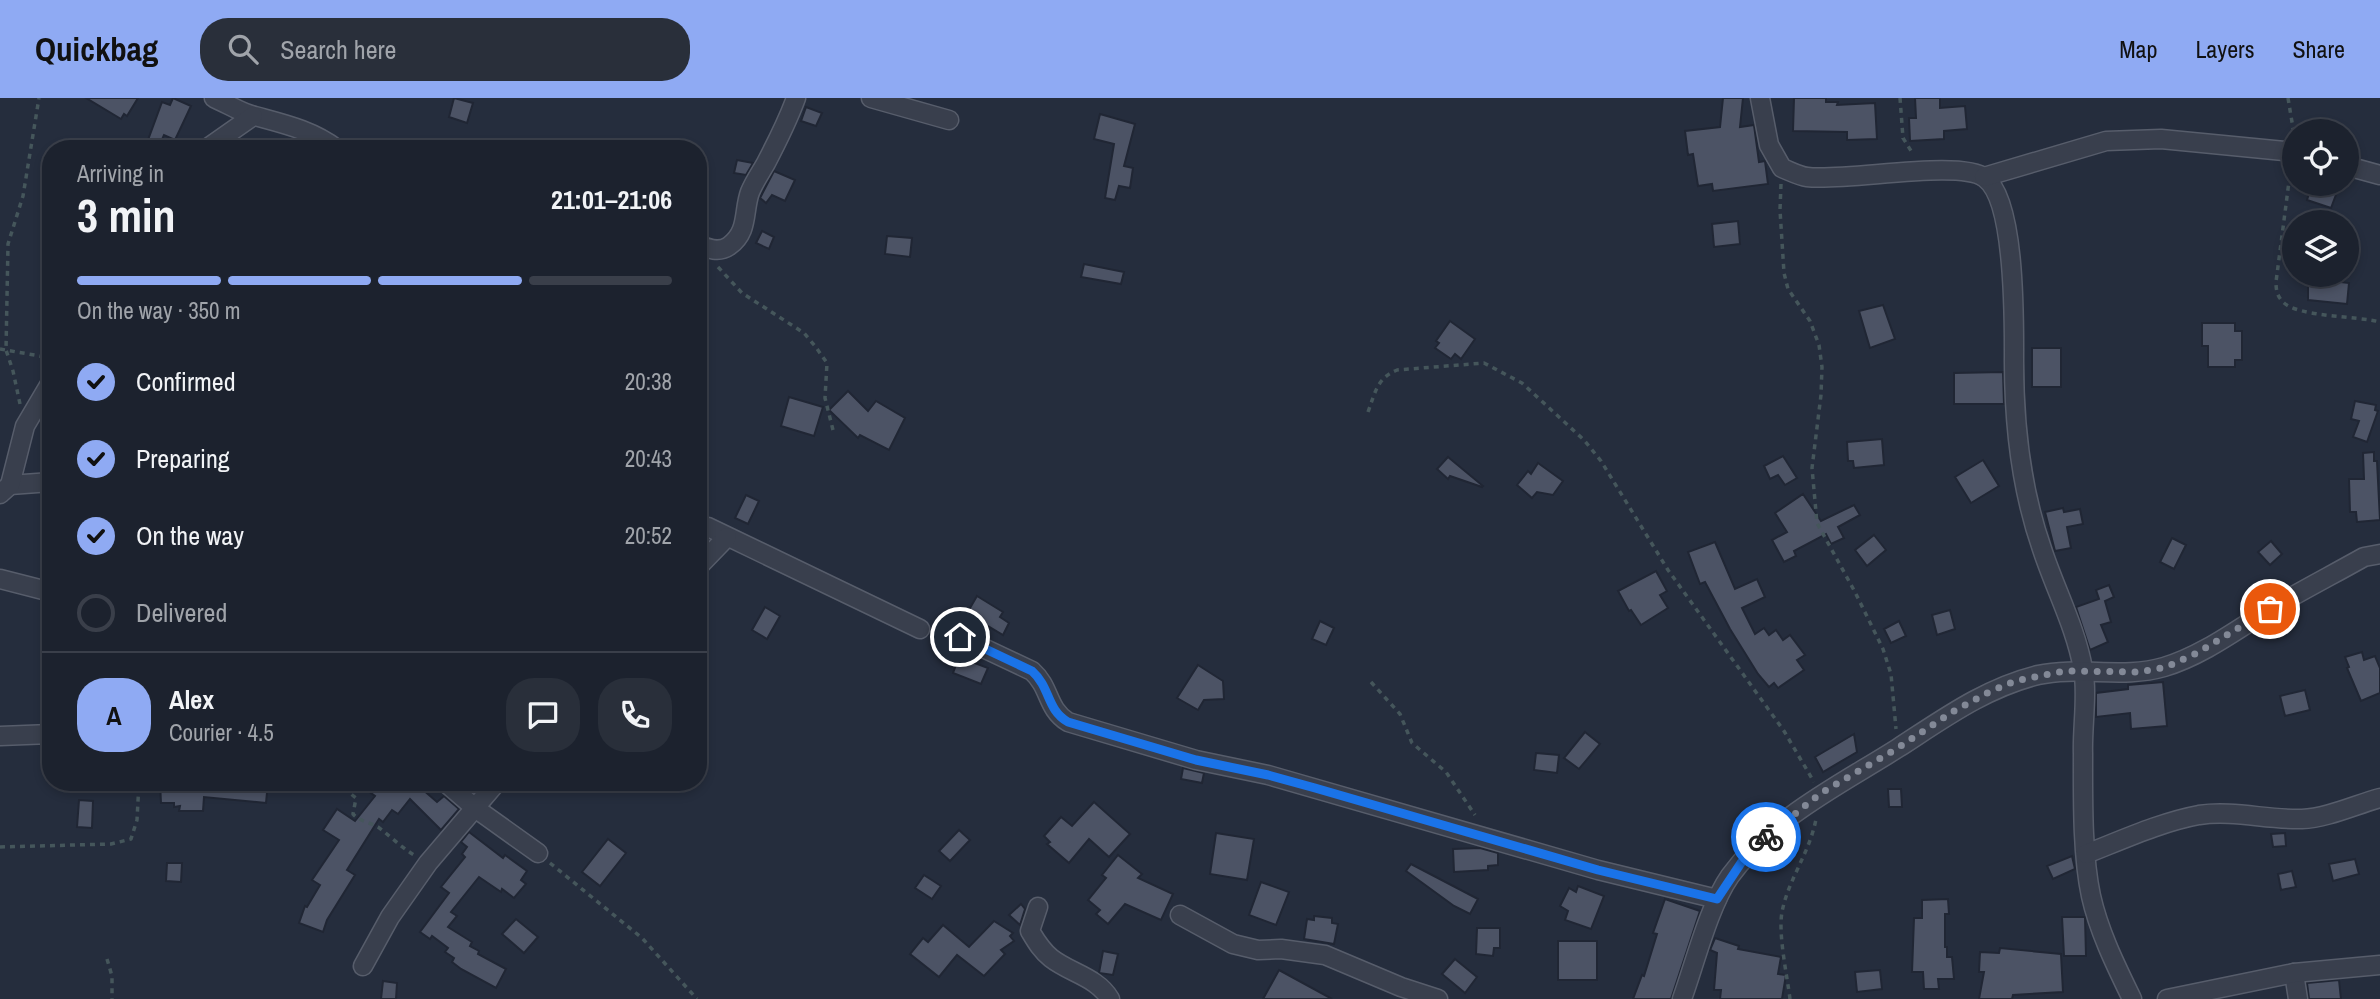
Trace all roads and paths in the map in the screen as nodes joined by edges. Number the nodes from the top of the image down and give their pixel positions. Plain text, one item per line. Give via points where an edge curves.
1 (39, 98) edge
2 (214, 98) edge
3 (796, 98) edge
4 (871, 98) edge
5 (1760, 98) edge
6 (1900, 98) edge
7 (2288, 98) edge
8 (253, 116) junction
9 (2291, 119) edge
10 (949, 120) dead end
11 (219, 140) edge
12 (322, 140) edge
13 (2282, 145) edge
14 (1782, 169) junction
15 (2359, 169) edge
16 (1942, 171) junction
17 (2380, 175) edge
18 (1984, 177) junction
19 (2287, 196) edge
20 (707, 247) edge
21 (707, 252) edge
22 (2380, 322) edge
23 (3, 349) edge
24 (42, 356) edge
25 (42, 398) edge
26 (1367, 412) dead end
27 (25, 426) junction
28 (833, 430) dead end
29 (42, 484) edge
30 (5, 490) edge
31 (707, 527) edge
32 (727, 537) junction
33 (2380, 554) edge
34 (707, 558) edge
35 (0, 579) edge
36 (42, 590) edge
37 (920, 629) dead end
38 (960, 637) dead end
39 (2084, 670) junction
40 (1371, 682) dead end
41 (42, 734) edge
42 (0, 736) edge
43 (1896, 749) junction
44 (139, 791) edge
45 (350, 791) edge
46 (455, 791) edge
47 (489, 791) edge
48 (1821, 793) junction
49 (2380, 798) edge
50 (475, 808) junction
51 (1480, 820) dead end
52 (0, 847) edge
53 (538, 853) joint
54 (2087, 854) junction
55 (428, 863) junction
56 (1717, 899) junction
57 (1038, 907) dead end
58 (1180, 915) dead end
59 (107, 959) dead end
60 (2380, 965) edge
61 (363, 966) dead end
62 (2294, 972) junction
63 (112, 999) edge
64 (697, 999) edge
65 (1110, 999) edge
66 (1438, 999) edge
67 (1682, 999) edge
68 (1790, 999) edge
69 (2132, 999) edge
70 (2167, 999) edge
71 (2298, 999) edge

1 - 23 path via 23,196 8,244
2 - 8 street
3 - 20 street via 750,192 746,224 731,245
4 - 10 street
5 - 14 street via 1769,145
6 - 16 path via 1907,147
7 - 9 path
8 - 11 street
8 - 12 street via 279,121
13 - 18 street via 2106,141
14 - 16 street via 1805,177 1829,178
14 - 43 path via 1784,273 1788,289 1810,321 1822,368 1812,468 1817,523 1883,649 1895,698
15 - 17 street
16 - 18 street via 1962,170
18 - 39 street via 2003,207 2009,247 2014,391 2028,506
19 - 22 path via 2277,294 2284,304 2304,312
21 - 28 path via 732,285 804,333 827,363 825,398
23 - 24 path
23 - 27 path via 13,371
25 - 27 street
26 - 48 path via 1385,375 1397,370 1483,363 1522,383 1601,461 1668,570 1784,731
27 - 30 street
29 - 30 street
31 - 32 street
32 - 34 street
32 - 37 street
33 - 39 street via 2364,557 2166,667 2113,673
35 - 36 street
38 - 56 street via 1032,671 1042,679 1057,716 1068,722
39 - 43 street via 2015,681 1954,711
39 - 54 street
40 - 51 path via 1400,714 1412,743 1446,772
41 - 42 street
43 - 48 street
44 - 52 path via 131,839 111,844
45 - 55 path via 354,794 356,818 377,826
46 - 50 street
47 - 50 street
48 - 56 street via 1760,842
48 - 68 path via 1813,832 1781,914
49 - 54 street via 2306,819 2228,813 2198,816
50 - 53 street
50 - 55 street
53 - 64 path via 642,938
54 - 69 street via 2091,895 2101,929
55 - 61 street via 390,916
56 - 67 street
57 - 65 street via 1030,931 1039,946 1100,987
58 - 66 street via 1233,944 1325,955
59 - 63 path
60 - 62 street
62 - 70 street
62 - 71 street

